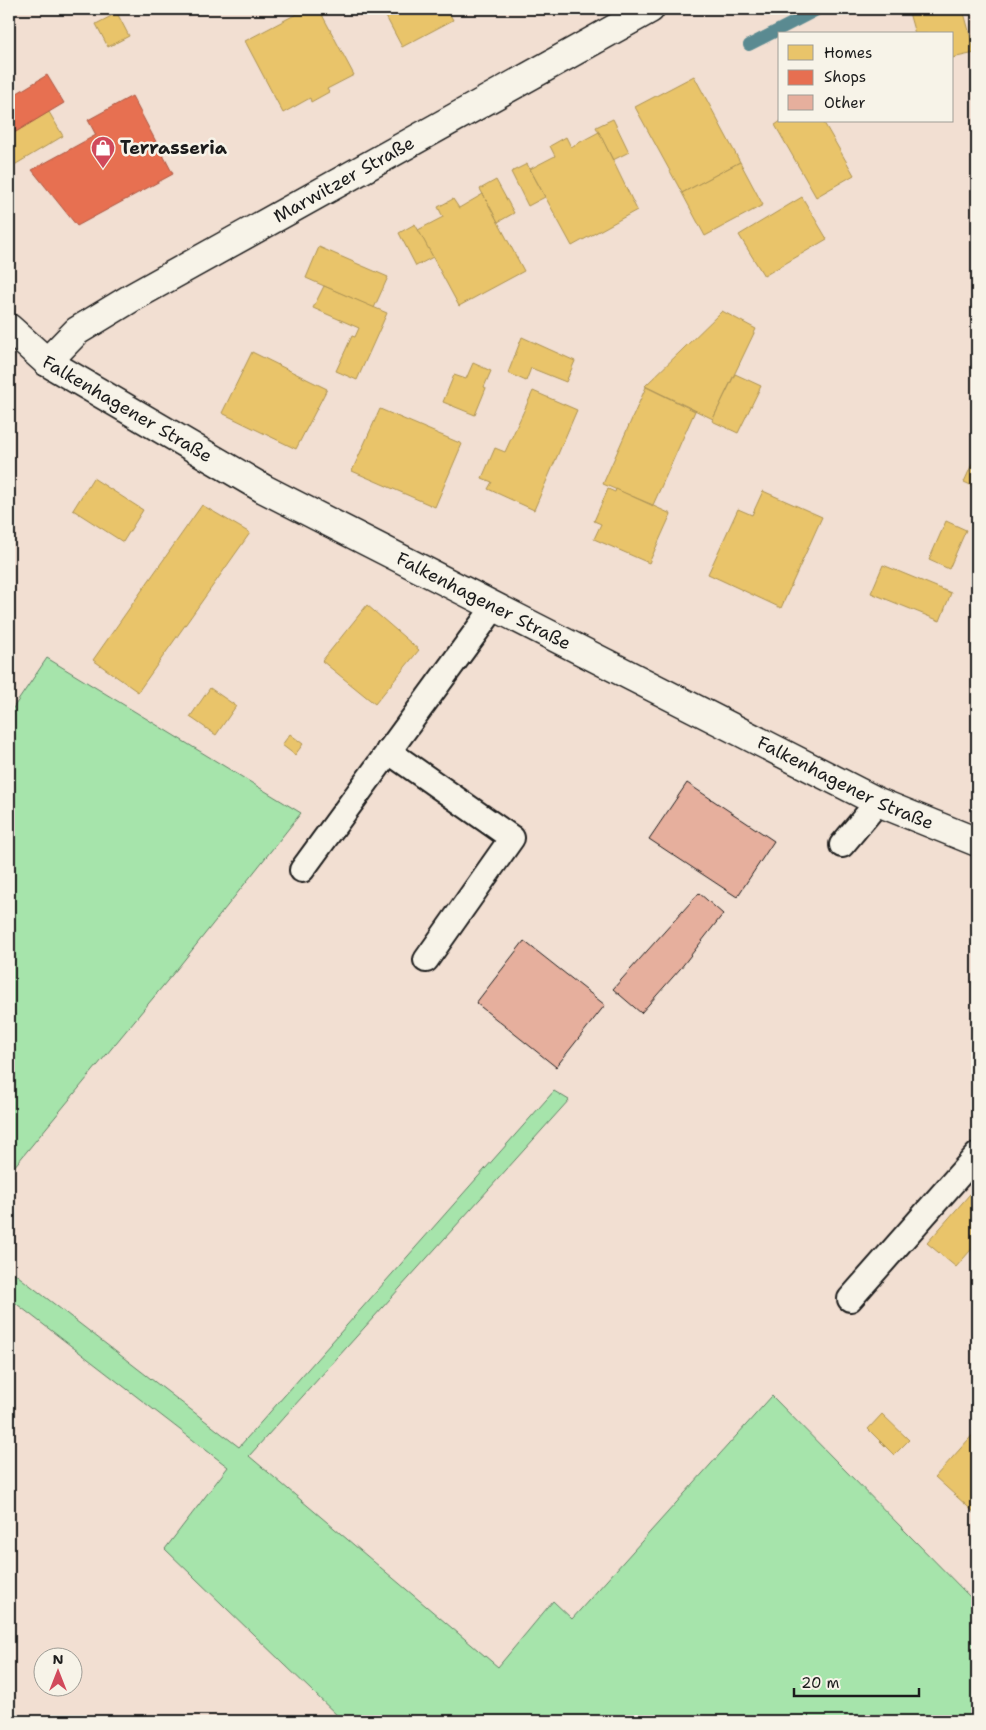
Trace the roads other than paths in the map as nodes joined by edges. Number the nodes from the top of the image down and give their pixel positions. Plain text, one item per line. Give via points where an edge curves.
1 (650, 9) edge
2 (9, 328) edge
3 (47, 362) junction
4 (495, 606) junction
5 (388, 751) junction
6 (878, 802) junction
7 (977, 842) edge
8 (842, 845) dead end
9 (302, 870) dead end
10 (426, 960) dead end
11 (977, 1155) edge
12 (850, 1299) dead end

1 - 3 main road, Marwitzer Straße via 133,297 76,332
2 - 3 main road, Falkenhagener Straße
3 - 4 main road, Falkenhagener Straße via 264,489
4 - 5 lane
4 - 6 main road, Falkenhagener Straße
5 - 9 lane
5 - 10 lane via 512,838
6 - 7 main road, Falkenhagener Straße
6 - 8 lane
11 - 12 lane

